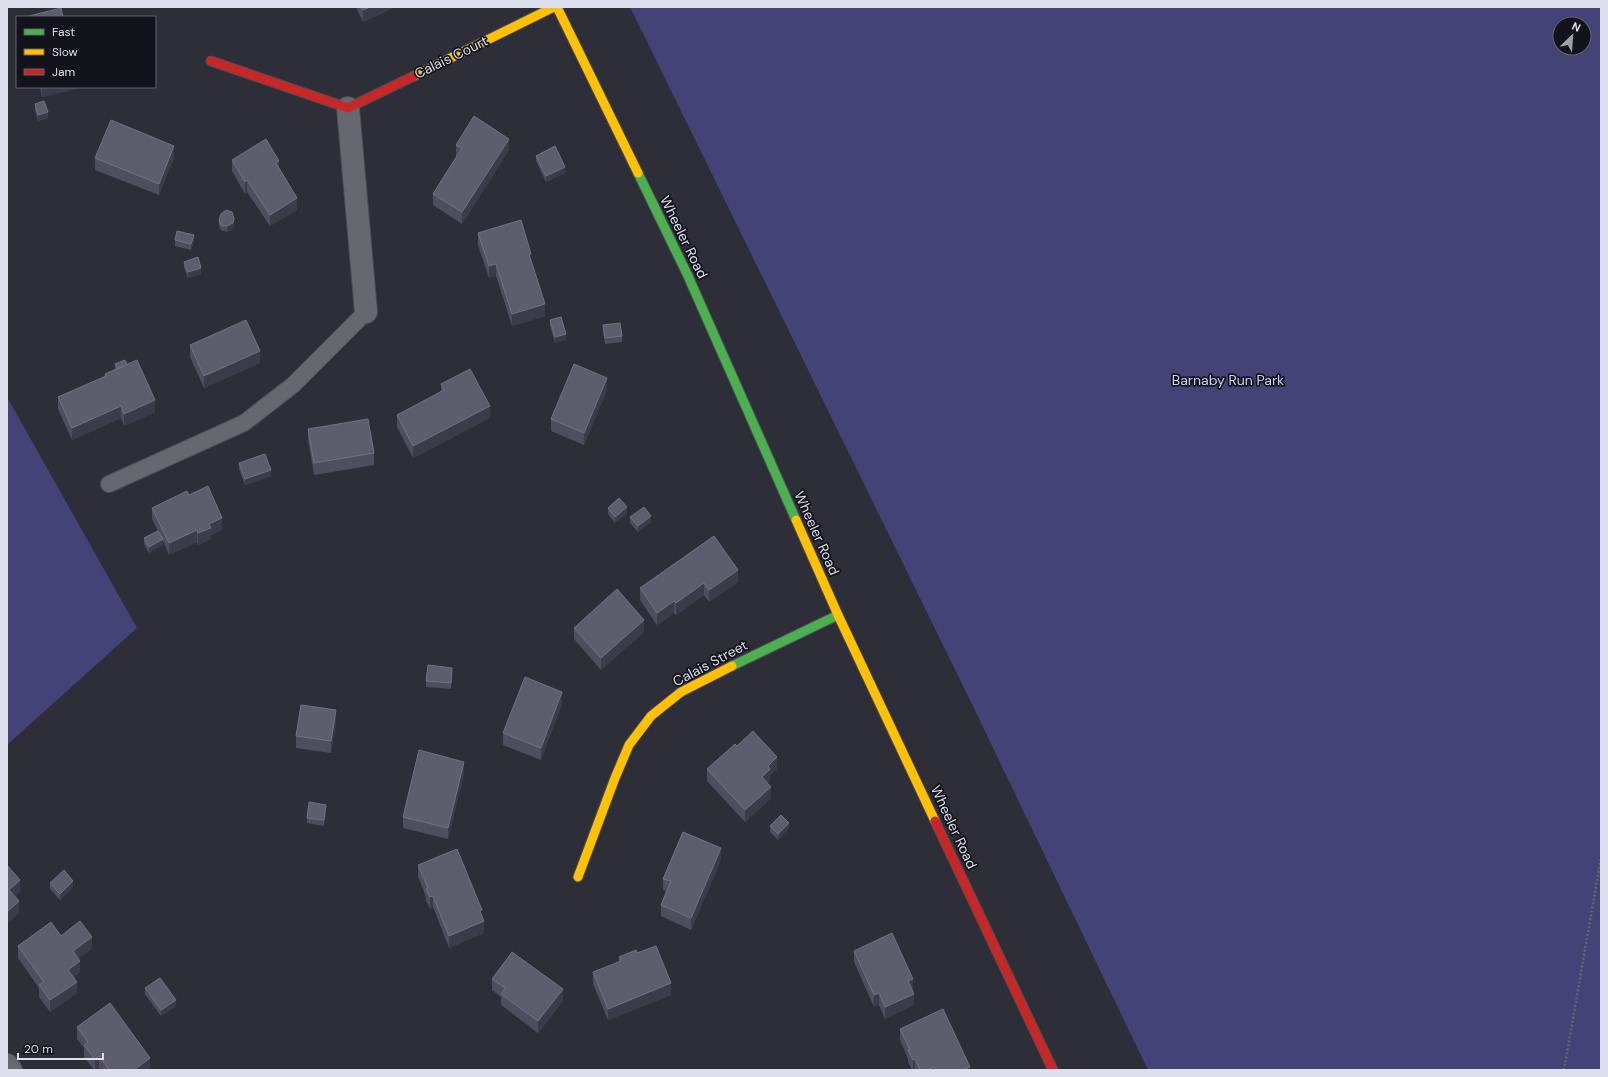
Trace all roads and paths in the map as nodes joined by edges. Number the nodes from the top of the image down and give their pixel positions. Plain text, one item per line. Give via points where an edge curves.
1 (555, 7) edge
2 (211, 61) dead end
3 (348, 108) junction
4 (366, 312) joint
5 (109, 484) dead end
6 (838, 616) junction
7 (1601, 858) edge
8 (578, 877) dead end
9 (7, 1066) edge
10 (11, 1070) edge
11 (1053, 1070) edge
12 (1564, 1070) edge

1 - 3 main road, Calais Court
1 - 6 main road, Wheeler Road via 688,276
2 - 3 main road
3 - 4 street
4 - 5 lane via 294,385 244,423
6 - 8 main road, Calais Street via 681,692 651,716 629,745 614,778
6 - 11 main road, Wheeler Road
7 - 12 path
9 - 10 street

